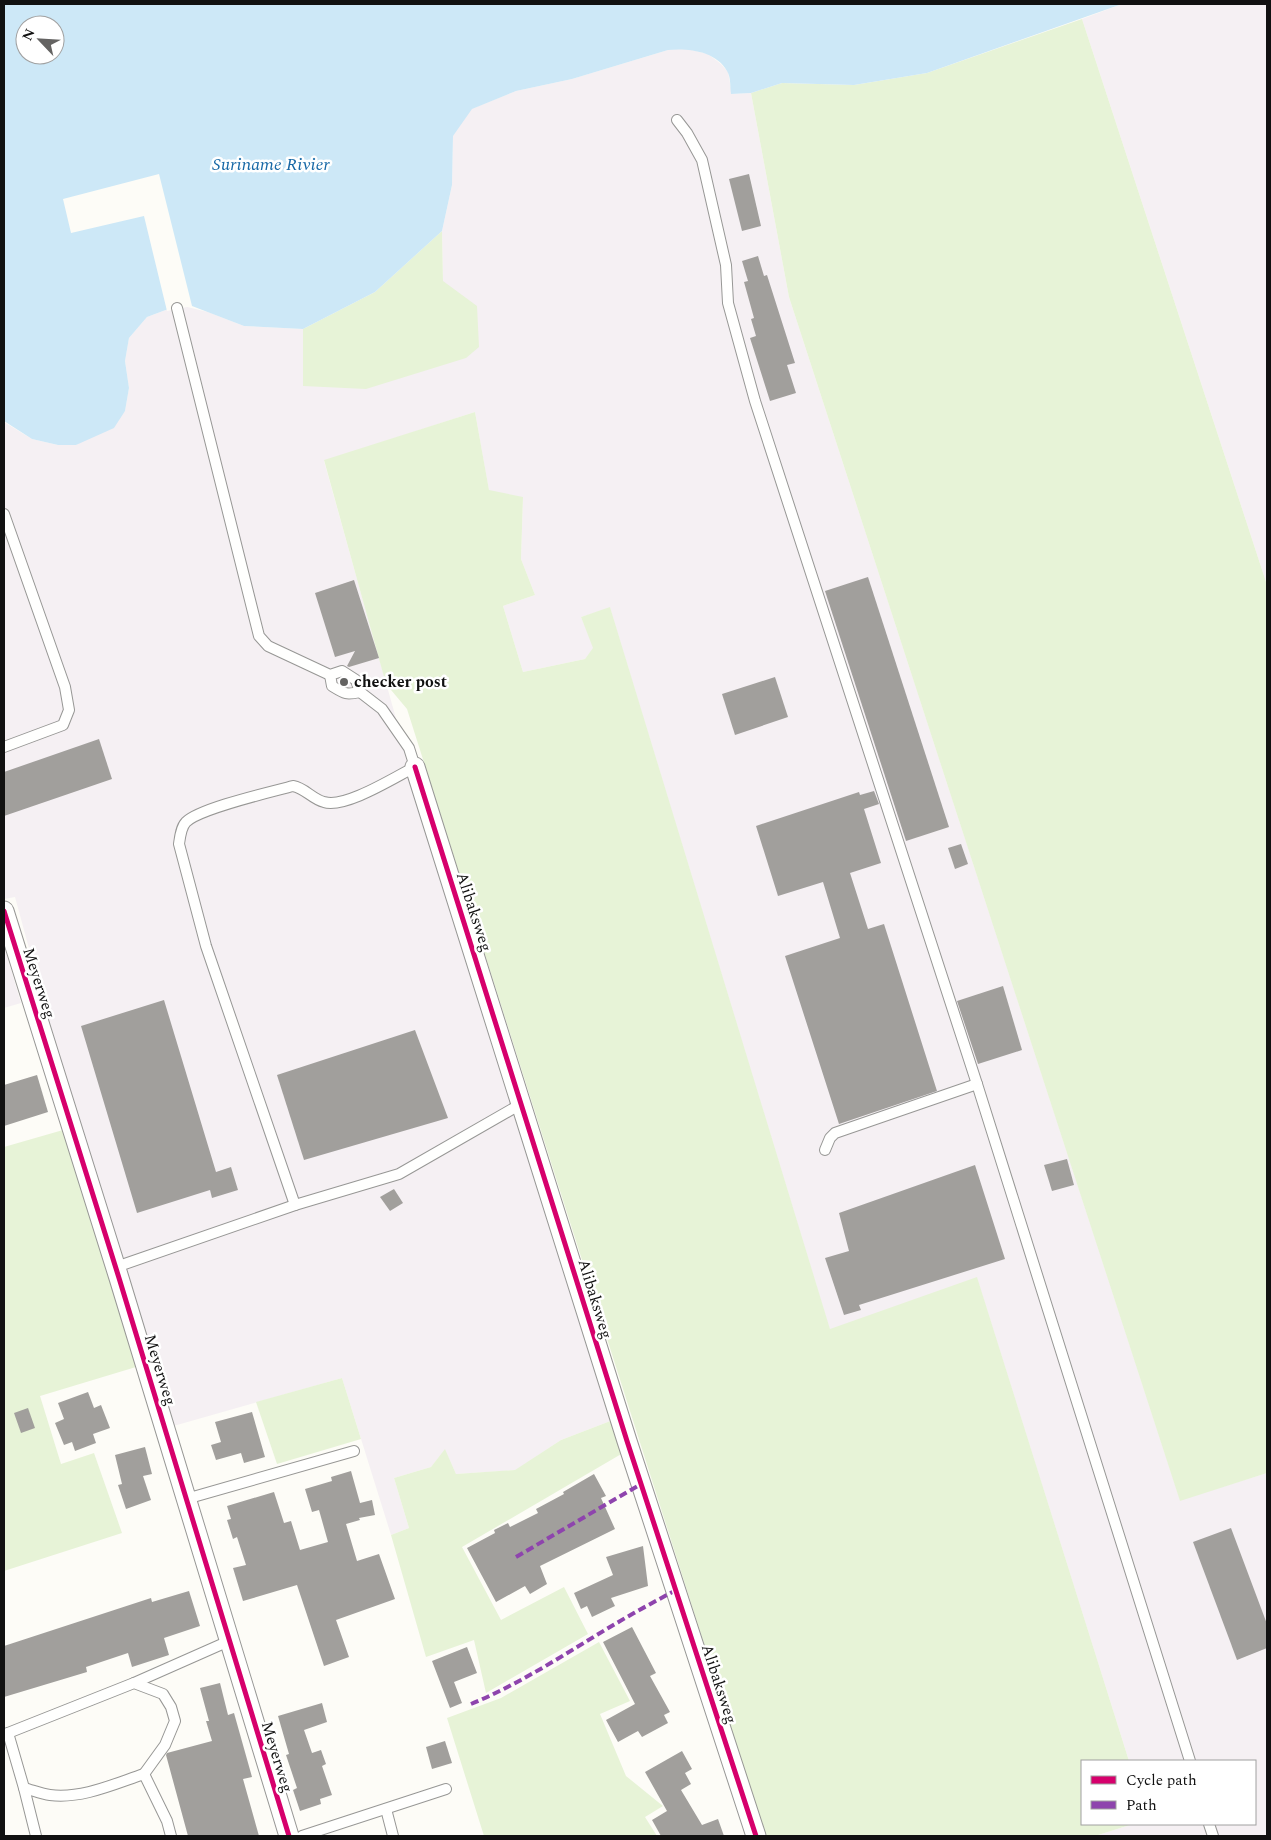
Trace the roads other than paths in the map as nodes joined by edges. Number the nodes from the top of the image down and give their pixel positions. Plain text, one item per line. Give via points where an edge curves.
1 (677, 120) dead end
2 (177, 308) dead end
3 (4, 514) edge
4 (330, 675) junction
5 (360, 692) junction
6 (4, 747) edge
7 (415, 767) junction
8 (4, 911) edge
9 (977, 1084) junction
10 (521, 1104) junction
11 (825, 1150) dead end
12 (295, 1205) junction
13 (116, 1266) junction
14 (354, 1451) dead end
15 (186, 1499) junction
16 (229, 1641) junction
17 (134, 1683) junction
18 (6, 1734) edge
19 (1190, 1760) edge
20 (144, 1774) junction
21 (24, 1788) junction
22 (446, 1789) dead end
23 (386, 1809) junction
24 (323, 1833) edge
25 (36, 1836) edge
26 (172, 1836) edge
27 (289, 1836) edge
28 (302, 1836) edge
29 (393, 1836) edge
30 (756, 1836) edge

1 - 9 lane via 702,160 726,265 728,303 755,401
2 - 4 lane via 259,636 268,646
3 - 6 lane via 65,687 69,710 63,725
4 - 5 lane via 332,686 341,692 348,695
4 - 5 lane, Alibaksweg via 342,671 349,674 356,680
5 - 7 lane, Alibaksweg via 382,709 409,748
7 - 10 street, Alibaksweg
7 - 12 lane via 359,796 337,803 323,802 293,786 203,812 186,822 181,832 179,844 206,946
8 - 13 street, Meyerweg
9 - 11 lane via 835,1133
9 - 19 lane
10 - 12 lane via 399,1174
10 - 30 street, Alibaksweg
12 - 13 lane
13 - 15 street, Meyerweg
14 - 15 lane
15 - 16 street, Meyerweg
16 - 17 lane
16 - 27 street, Meyerweg
17 - 18 lane
17 - 20 lane via 164,1694 175,1721 165,1745
18 - 21 lane
20 - 21 lane via 74,1795 50,1795
20 - 26 lane
21 - 25 lane
22 - 23 lane
23 - 24 lane
23 - 29 lane
24 - 28 lane

